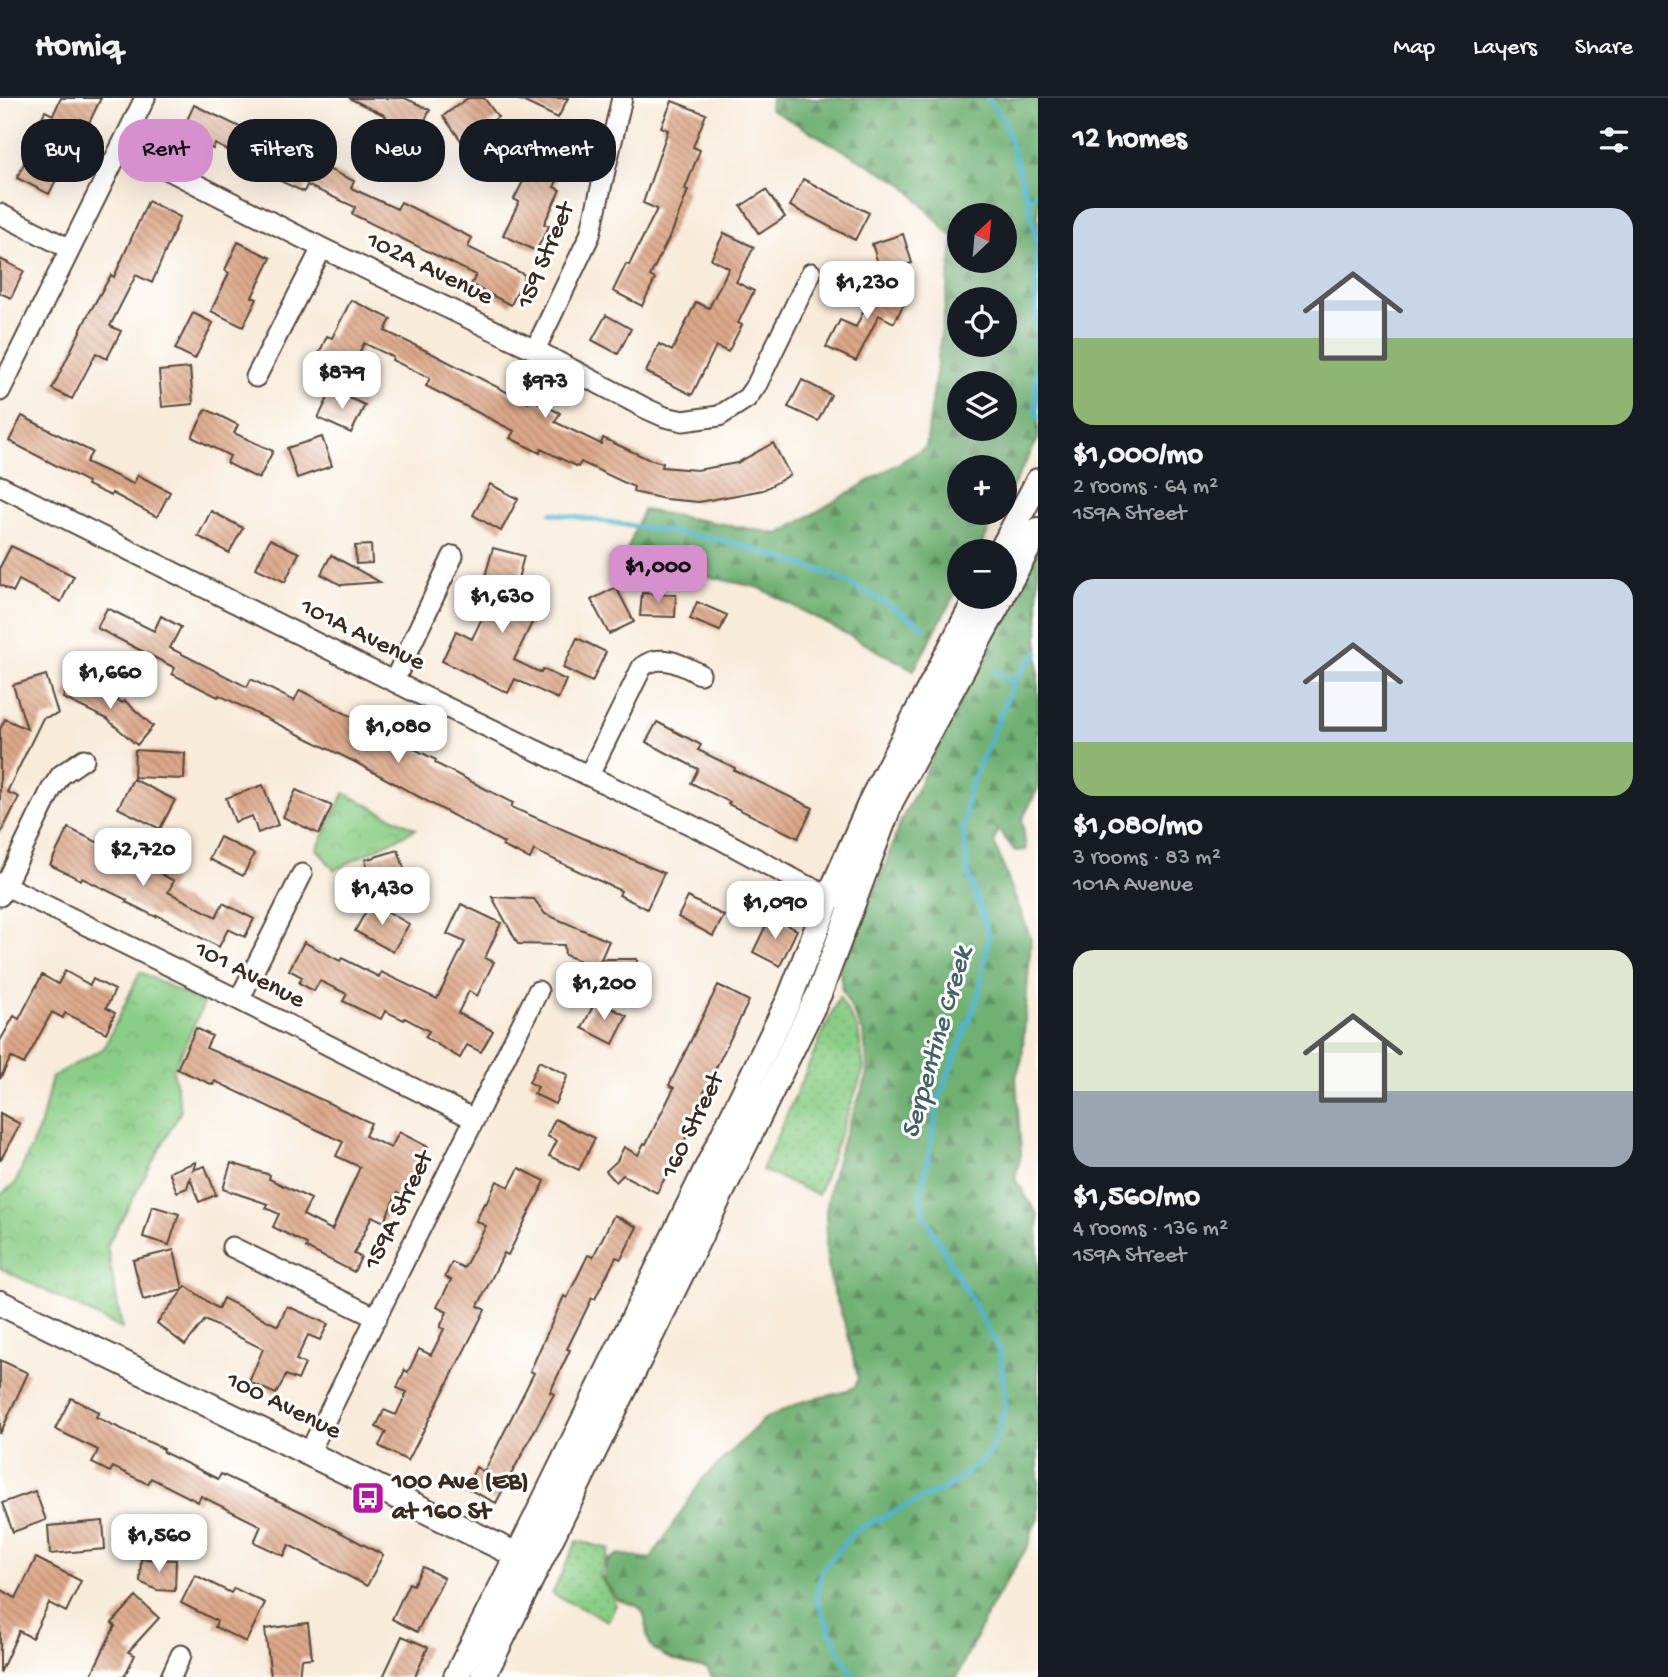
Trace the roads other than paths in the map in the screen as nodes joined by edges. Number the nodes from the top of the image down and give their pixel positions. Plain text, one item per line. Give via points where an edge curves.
1 (145, 98) edge
2 (622, 98) edge
3 (134, 119) edge
4 (118, 152) edge
5 (192, 182) edge
6 (0, 215) edge
7 (71, 248) junction
8 (322, 248) junction
9 (811, 273) dead end
10 (535, 350) junction
11 (256, 377) dead end
12 (0, 391) edge
13 (1038, 481) edge
14 (0, 486) edge
15 (1038, 530) edge
16 (1007, 539) edge
17 (453, 556) dead end
18 (1017, 568) edge
19 (972, 609) edge
20 (995, 609) edge
21 (700, 674) dead end
22 (394, 681) junction
23 (84, 759) dead end
24 (589, 775) junction
25 (302, 874) dead end
26 (2, 888) edge
27 (842, 899) junction
28 (538, 991) dead end
29 (239, 1000) junction
30 (474, 1119) junction
31 (232, 1247) dead end
32 (0, 1303) edge
33 (377, 1318) junction
34 (309, 1453) junction
35 (528, 1560) junction
36 (181, 1655) dead end
37 (171, 1677) edge
38 (456, 1677) edge
39 (483, 1677) edge

1 - 3 street
2 - 10 street, 159 Street via 590,235
4 - 7 street
5 - 8 street, 102A Avenue
6 - 7 street
7 - 12 street
8 - 10 street, 102A Avenue
8 - 11 street
9 - 10 street, 102A Avenue via 757,384 747,398 719,416 683,421 665,417
13 - 16 main road
14 - 22 street, 101A Avenue
15 - 18 main road
17 - 22 street
19 - 27 main road, 160 Street via 873,797
20 - 27 main road, 160 Street
21 - 24 street via 668,660 642,667
22 - 24 street, 101A Avenue
23 - 26 street via 61,775 51,790
24 - 27 street, 101A Avenue via 805,885
25 - 29 street
26 - 29 street, 101 Avenue
27 - 35 main road, 160 Street via 789,1000
28 - 30 street, 159A Street
29 - 30 street, 101 Avenue
30 - 33 street, 159A Street
31 - 33 street
32 - 34 main road, 100 Avenue
33 - 34 street, 159A Street
34 - 35 main road, 100 Avenue
35 - 38 main road, 160 Street
35 - 39 main road, 160 Street
36 - 37 street

